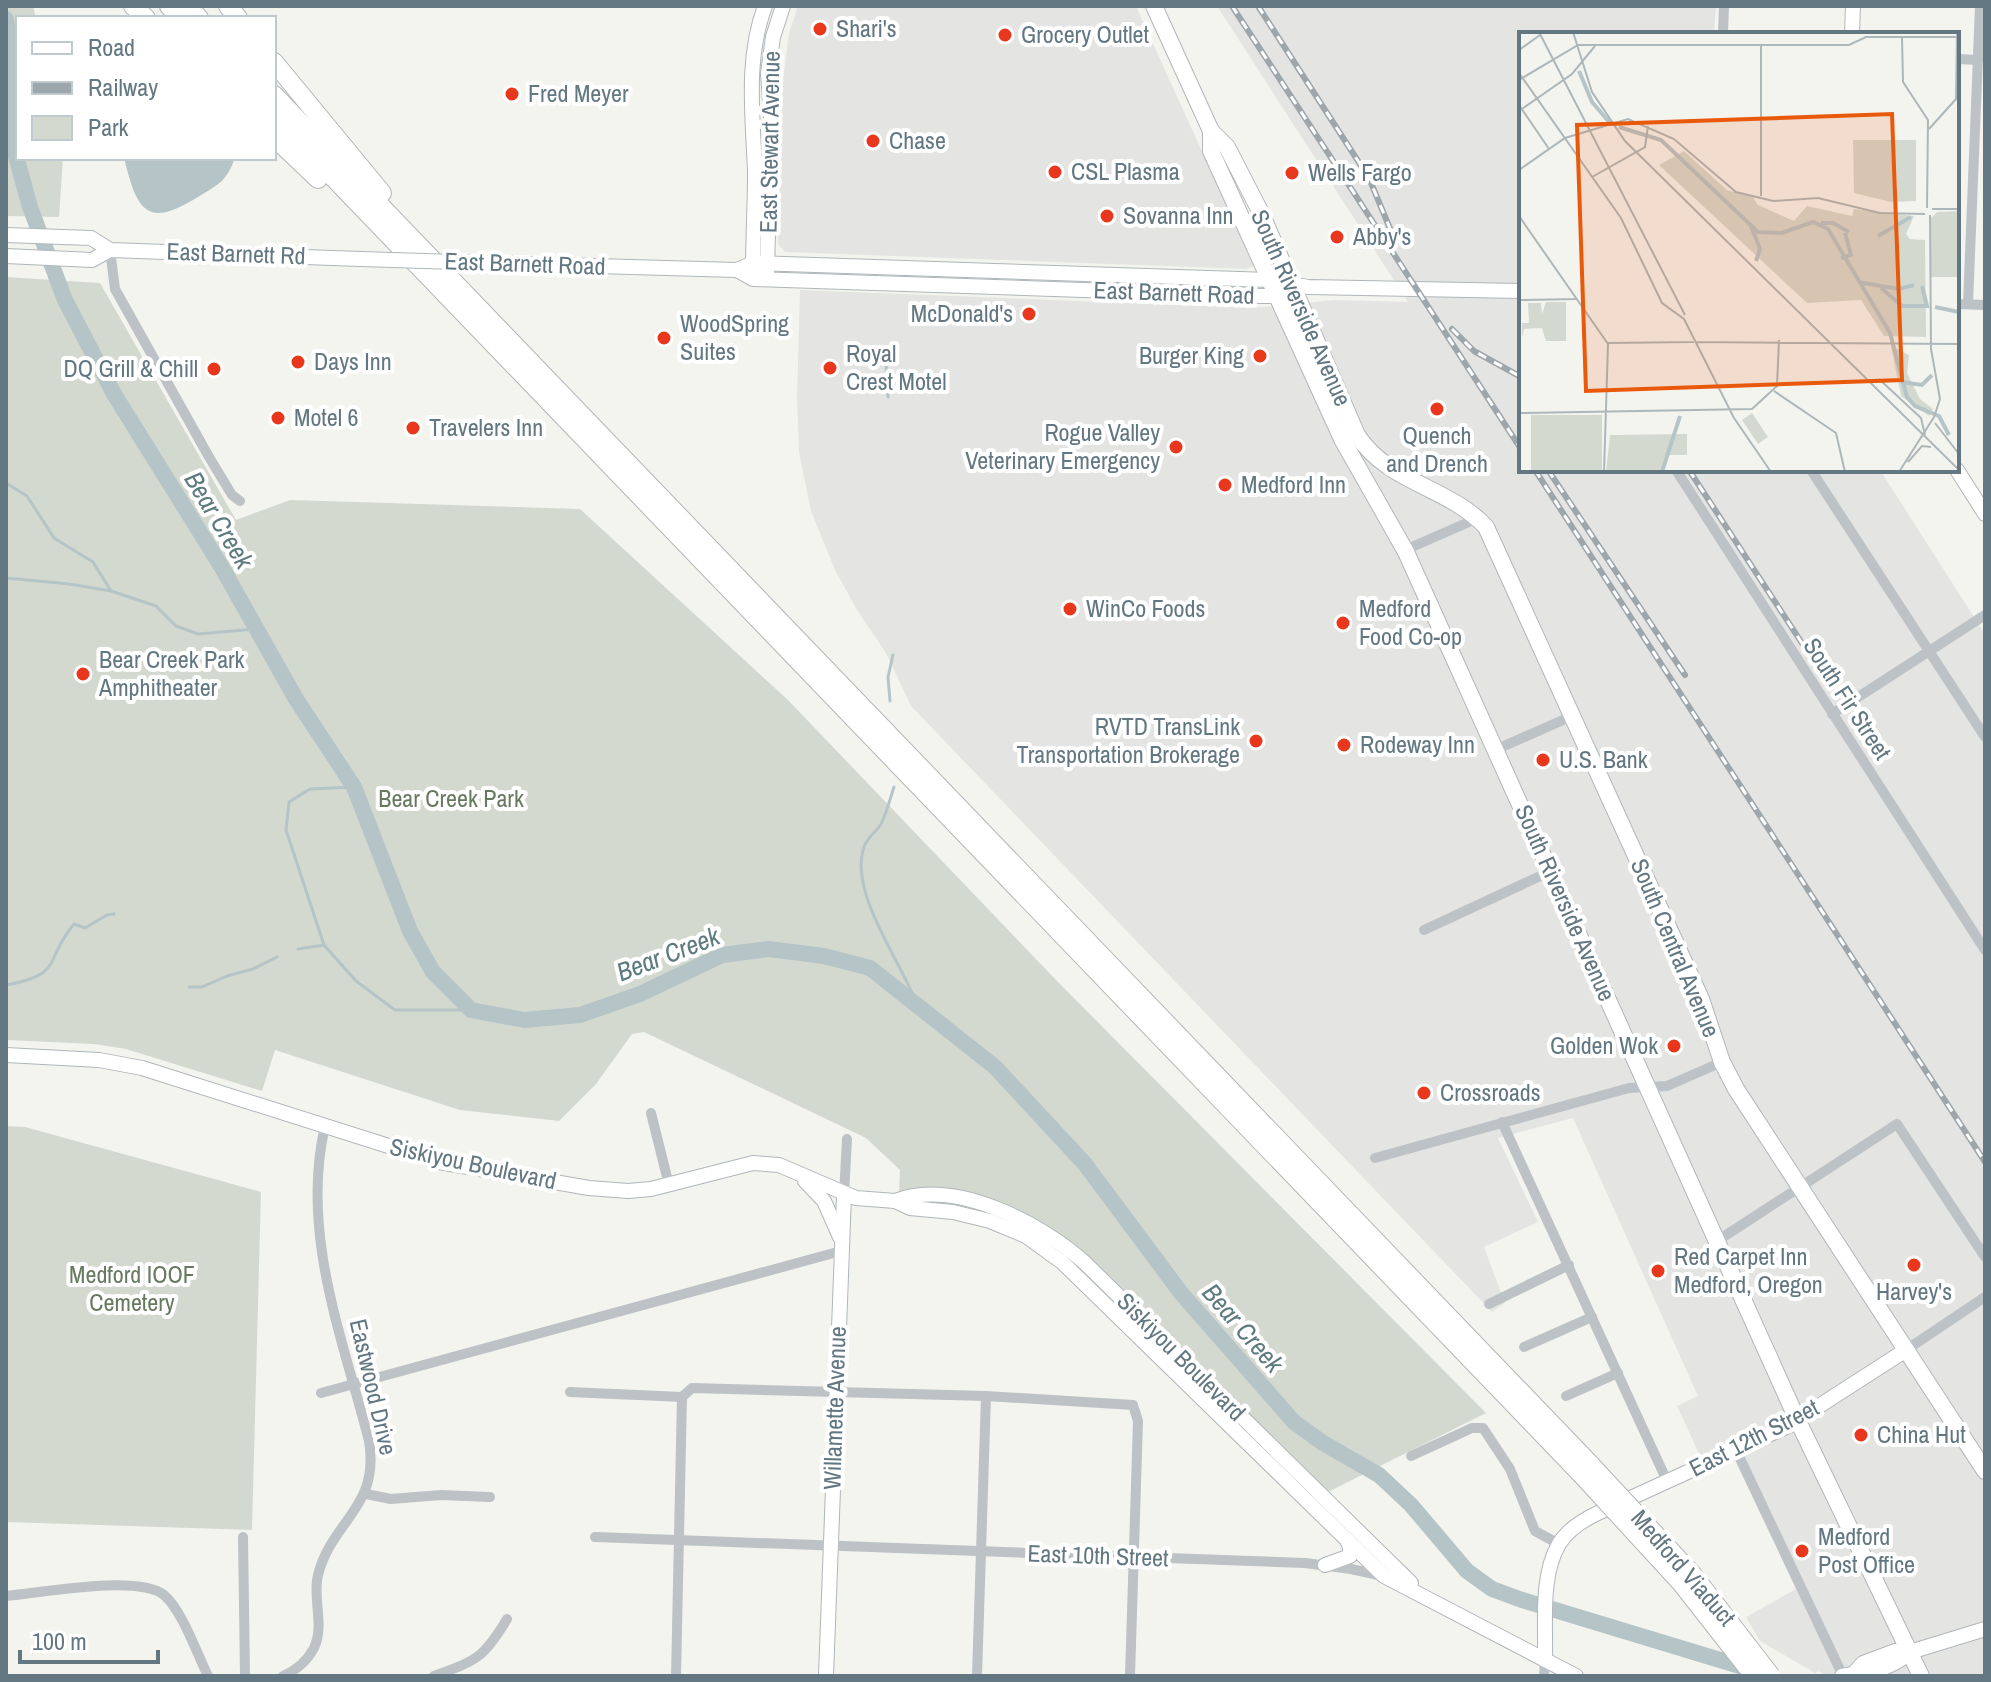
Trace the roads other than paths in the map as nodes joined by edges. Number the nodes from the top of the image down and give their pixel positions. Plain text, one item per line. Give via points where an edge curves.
1 (765, 6) edge
2 (783, 6) edge
3 (1154, 6) edge
4 (1724, 6) edge
5 (1853, 6) edge
6 (1980, 6) edge
7 (1723, 32) edge
8 (1852, 32) edge
9 (1959, 59) edge
10 (1978, 60) junction
11 (276, 64) edge
12 (276, 97) edge
13 (276, 118) edge
14 (1211, 131) junction
15 (276, 139) edge
16 (1222, 176) junction
17 (1261, 213) junction
18 (6, 235) edge
19 (110, 250) junction
20 (6, 256) edge
21 (361, 259) joint
22 (760, 263) junction
23 (737, 270) junction
24 (1145, 276) junction
25 (760, 280) junction
26 (433, 281) junction
27 (454, 282) junction
28 (1292, 286) junction
29 (1273, 288) junction
30 (1084, 291) junction
31 (1519, 291) edge
32 (1963, 304) edge
33 (1985, 305) edge
34 (1364, 446) joint
35 (1677, 472) edge
36 (1812, 472) edge
37 (1958, 472) edge
38 (1398, 474) junction
39 (240, 501) dead end
40 (1379, 507) junction
41 (1985, 514) edge
42 (1478, 518) junction
43 (1405, 550) junction
44 (1985, 615) edge
45 (1928, 651) junction
46 (1832, 714) junction
47 (1572, 716) junction
48 (1985, 737) edge
49 (1495, 750) junction
50 (1551, 871) junction
51 (1424, 930) dead end
52 (1985, 950) edge
53 (6, 1055) edge
54 (1722, 1062) junction
55 (1650, 1089) junction
56 (651, 1113) dead end
57 (1502, 1122) junction
58 (325, 1126) junction
59 (847, 1139) dead end
60 (1375, 1158) dead end
61 (793, 1170) junction
62 (669, 1185) junction
63 (1801, 1188) junction
64 (844, 1195) junction
65 (895, 1201) junction
66 (1717, 1241) junction
67 (841, 1246) junction
68 (1985, 1257) edge
69 (1569, 1265) junction
70 (1985, 1297) edge
71 (1489, 1304) dead end
72 (1592, 1317) junction
73 (1524, 1347) dead end
74 (1906, 1350) junction
75 (1618, 1373) junction
76 (354, 1384) junction
77 (570, 1392) dead end
78 (835, 1392) junction
79 (321, 1393) dead end
80 (986, 1396) junction
81 (1566, 1396) dead end
82 (682, 1397) junction
83 (1797, 1419) junction
84 (1736, 1450) junction
85 (1411, 1456) dead end
86 (1586, 1470) junction
87 (1985, 1471) edge
88 (1667, 1481) junction
89 (366, 1494) junction
90 (490, 1497) dead end
91 (243, 1537) dead end
92 (595, 1537) dead end
93 (677, 1540) junction
94 (1347, 1540) junction
95 (830, 1546) junction
96 (1557, 1550) junction
97 (981, 1551) junction
98 (1134, 1557) junction
99 (1325, 1565) junction
100 (1384, 1576) junction
101 (6, 1596) edge
102 (1427, 1596) junction
103 (507, 1619) dead end
104 (1985, 1629) edge
105 (1910, 1652) junction
106 (1545, 1660) junction
107 (1847, 1674) edge
108 (208, 1676) edge
109 (245, 1676) edge
110 (283, 1676) edge
111 (434, 1676) edge
112 (676, 1676) edge
113 (826, 1676) edge
114 (977, 1676) edge
115 (1130, 1676) edge
116 (1544, 1676) edge
117 (1576, 1676) edge
118 (1754, 1676) edge
119 (1771, 1676) edge
120 (1921, 1676) edge

1 - 22 street, East Stewart Avenue via 752,69
2 - 22 street, East Stewart Avenue via 768,74 771,114
3 - 14 main road, South Riverside Avenue
4 - 7 street
5 - 8 street
6 - 10 street
9 - 10 street
10 - 32 street
11 - 27 highway
12 - 27 highway
13 - 26 highway
14 - 16 main road, South Riverside Avenue via 1211,151
14 - 17 main road, South Riverside Avenue via 1227,147
15 - 26 highway
16 - 17 main road via 1232,175 1241,194
16 - 29 main road, South Riverside Avenue
17 - 28 main road, South Riverside Avenue
18 - 19 street, East Barnett Rd via 91,238
19 - 20 street, East Barnett Rd via 92,260
19 - 21 street, East Barnett Rd
19 - 39 street via 115,289
21 - 23 street, East Barnett Road, bridge
22 - 23 street, East Barnett Road
22 - 24 street, East Barnett Road
22 - 25 street, East Stewart Avenue
23 - 25 street, East Barnett Road
24 - 29 street, East Barnett Road
24 - 30 street via 1141,284 1100,283
25 - 30 street, East Barnett Road
26 - 86 highway
27 - 86 highway
28 - 29 street, East Barnett Road
28 - 31 street, East Barnett Road
28 - 34 main road, South Riverside Avenue
29 - 30 street, East Barnett Road
29 - 40 main road, South Riverside Avenue
32 - 33 street
34 - 38 main road, South Central Avenue
35 - 46 street, South Fir Street
36 - 45 street
37 - 41 street
38 - 40 main road via 1379,476
38 - 42 main road, South Central Avenue
40 - 43 main road, South Riverside Avenue
42 - 43 street
42 - 47 main road, South Central Avenue via 1494,541
43 - 49 main road, South Riverside Avenue
44 - 45 street
45 - 46 street
45 - 48 street
46 - 52 street, South Fir Street
47 - 49 street
47 - 54 main road, South Central Avenue via 1701,999
49 - 50 main road, South Riverside Avenue
50 - 51 street
50 - 55 main road, South Riverside Avenue
53 - 58 street, Siskiyou Boulevard via 121,1063
54 - 55 street
54 - 63 main road, South Central Avenue
55 - 57 street via 1629,1088
55 - 66 main road, South Riverside Avenue
56 - 62 street
57 - 60 street
57 - 69 street
58 - 62 street, Siskiyou Boulevard via 439,1162 515,1176 608,1191
58 - 76 street, Eastwood Drive via 319,1159 320,1251
59 - 64 street, Willamette Avenue
61 - 62 street, Siskiyou Boulevard via 753,1163
61 - 64 street, Siskiyou Boulevard
61 - 67 street via 824,1201
63 - 66 street
63 - 68 street via 1897,1124
63 - 74 main road, South Central Avenue
64 - 65 street, Siskiyou Boulevard
64 - 67 street, Willamette Avenue
65 - 94 street, Siskiyou Boulevard via 981,1218 1052,1253
65 - 102 street, Siskiyou Boulevard via 911,1195 967,1201 1027,1222 1059,1241
66 - 83 main road, South Riverside Avenue
67 - 76 street
67 - 78 street, Willamette Avenue
69 - 71 street
69 - 72 street
70 - 74 street, East 12th Street
72 - 73 street
72 - 75 street
74 - 83 street, East 12th Street
74 - 87 main road, South Central Avenue
75 - 81 street
75 - 88 street
76 - 79 street
76 - 89 street, Eastwood Drive via 371,1451
77 - 82 street
78 - 80 street
78 - 82 street via 692,1388
78 - 95 street, Willamette Avenue
80 - 97 street
80 - 98 street via 1128,1403 1137,1410
82 - 93 street
83 - 84 street, East 12th Street
83 - 105 main road, South Riverside Avenue
84 - 88 street, East 12th Street
84 - 107 street
85 - 96 street via 1478,1427 1488,1432 1510,1469 1535,1531
86 - 118 highway, Medford Viaduct, bridge
86 - 119 highway, Medford Viaduct, bridge via 1693,1575
88 - 96 street, East 12th Street via 1587,1518
89 - 90 street via 391,1499
89 - 110 street, Eastwood Drive via 321,1563 313,1650
91 - 109 street
92 - 93 street, East 10th Street
93 - 95 street, East 10th Street
93 - 112 street
94 - 99 street via 1350,1556
94 - 100 street, Siskiyou Boulevard
95 - 97 street, East 10th Street
95 - 113 street, Willamette Avenue
96 - 106 street via 1548,1584
97 - 98 street, East 10th Street
97 - 114 street
98 - 99 street, East 10th Street
98 - 115 street
99 - 100 street, East 10th Street
100 - 102 street, East 10th Street
101 - 108 street via 146,1586 172,1605
102 - 106 street, East 10th Street
103 - 111 street via 487,1651
104 - 105 street
105 - 107 street via 1895,1651
105 - 120 main road, South Riverside Avenue
106 - 116 street
106 - 117 street, East 10th Street

